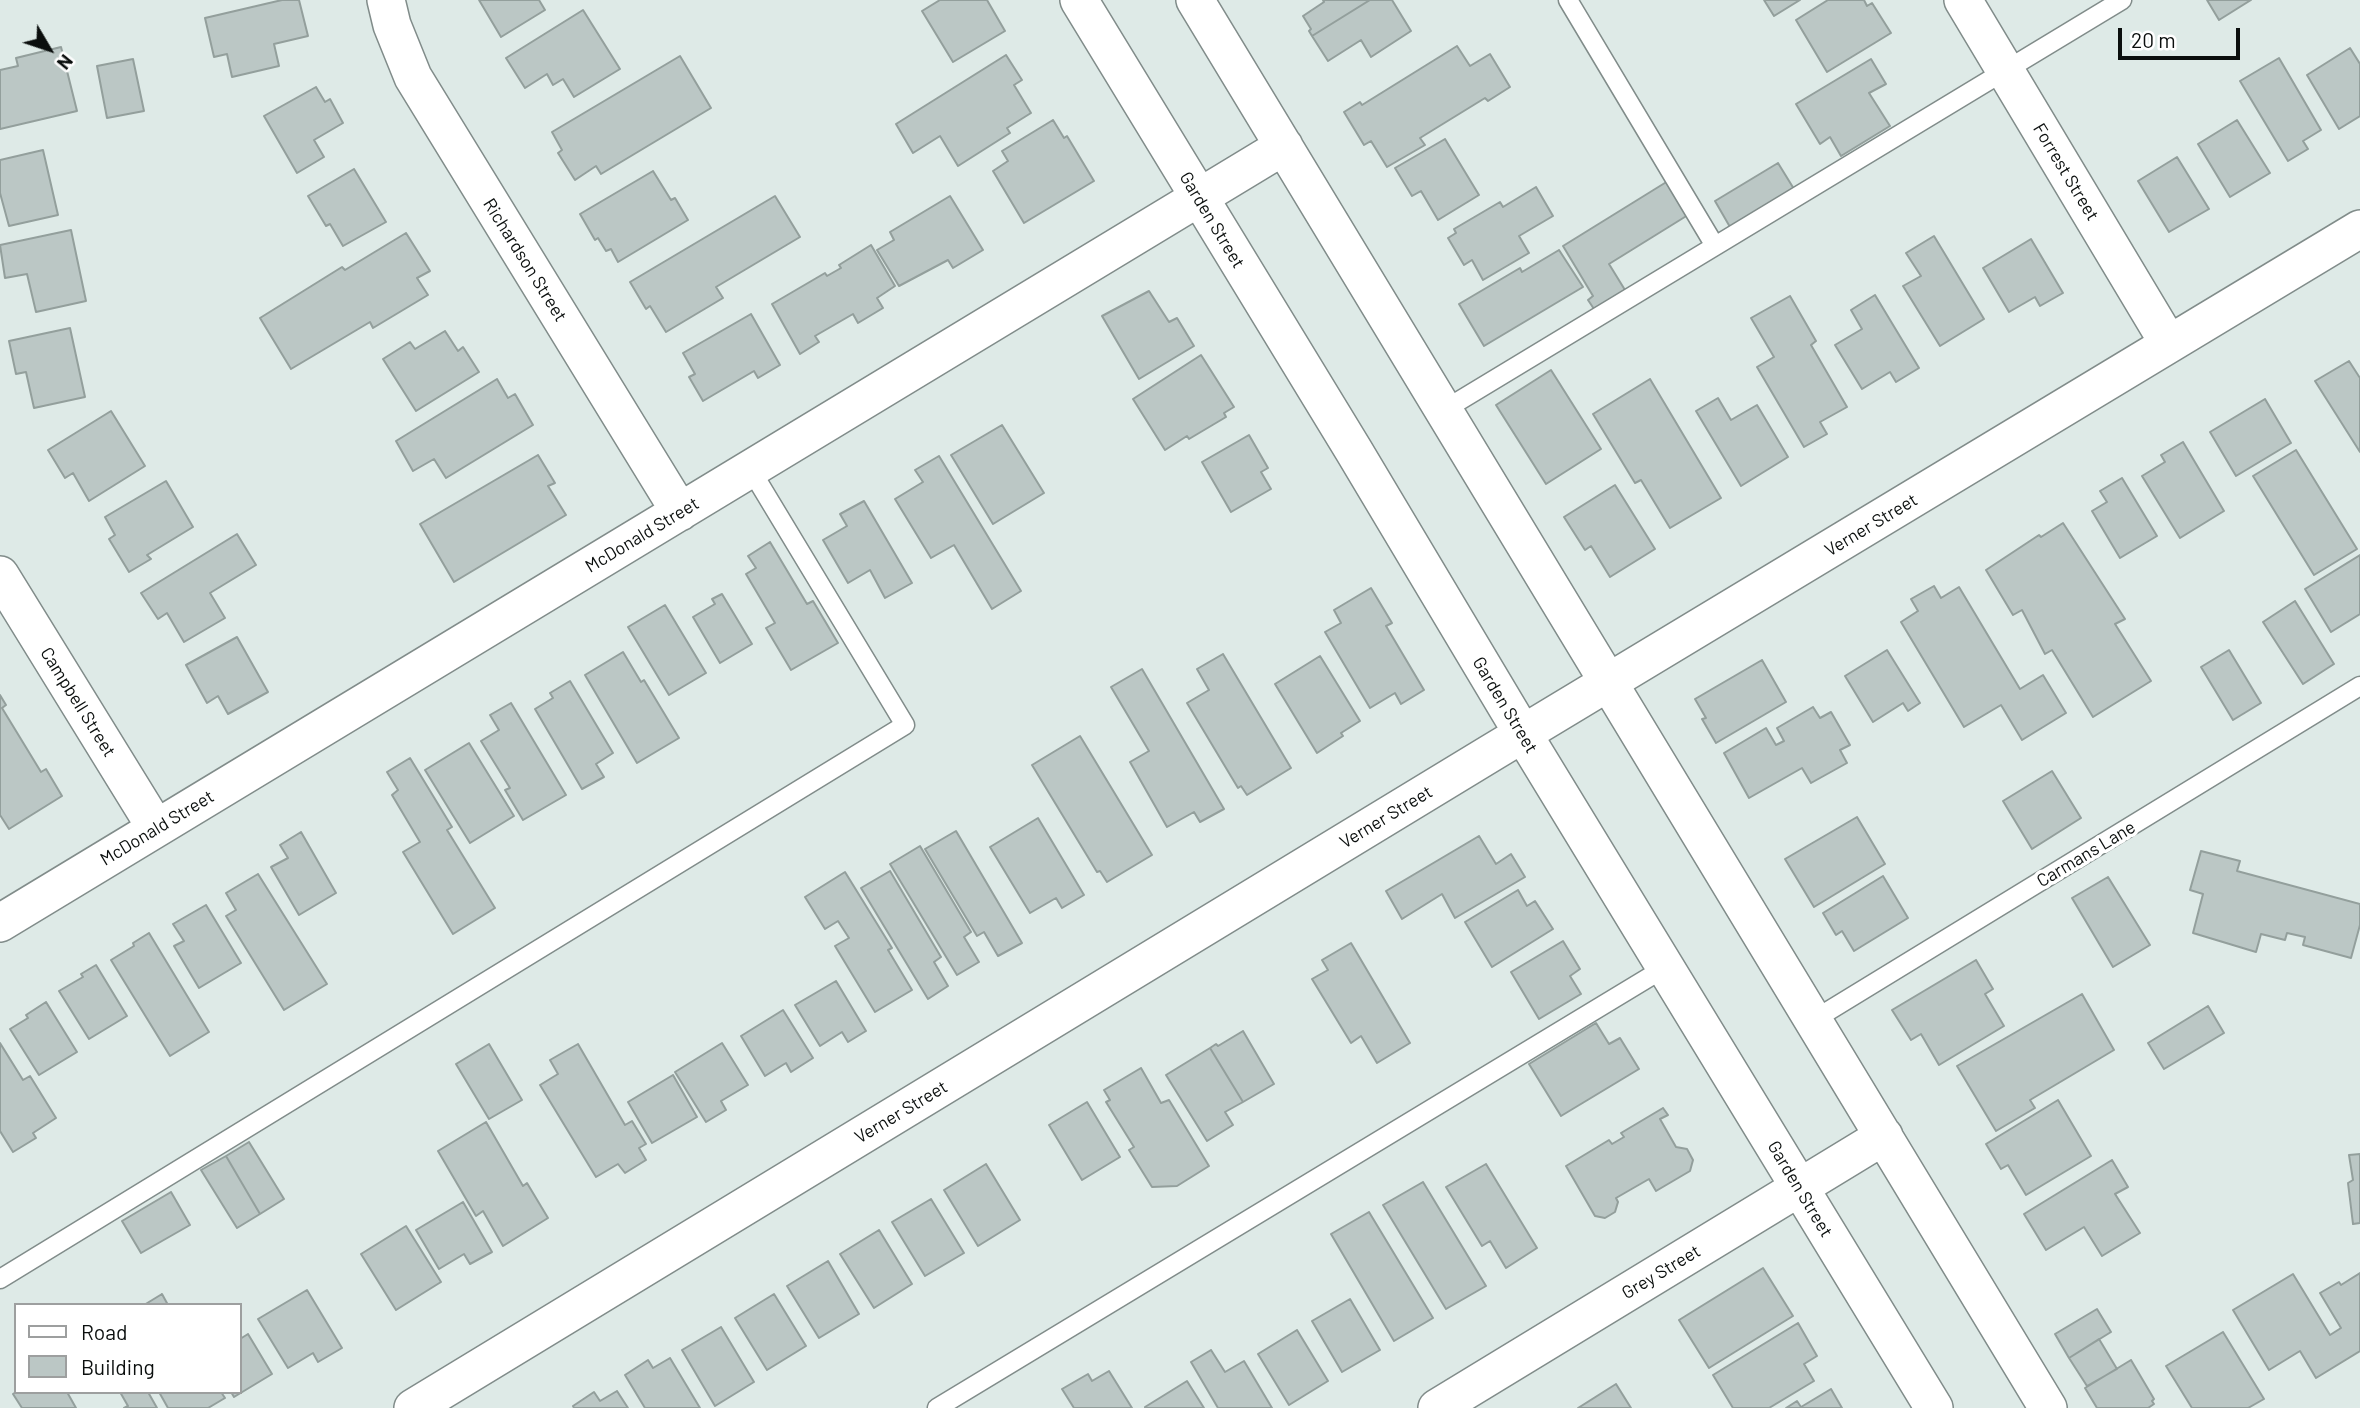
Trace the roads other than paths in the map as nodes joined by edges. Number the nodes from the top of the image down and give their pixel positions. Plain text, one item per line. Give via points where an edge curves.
1 (386, 0) edge
2 (1079, 0) edge
3 (1195, 0) edge
4 (1568, 0) edge
5 (1963, 0) edge
6 (2122, 0) edge
7 (2006, 71) junction
8 (1284, 146) junction
9 (1199, 198) junction
10 (2360, 229) edge
11 (1715, 246) junction
12 (2169, 344) junction
13 (1444, 410) junction
14 (751, 470) junction
15 (680, 512) junction
16 (0, 575) edge
17 (1609, 683) junction
18 (2360, 687) edge
19 (1523, 734) junction
20 (156, 828) junction
21 (0, 923) edge
22 (1665, 967) junction
23 (1812, 1021) junction
24 (1884, 1136) junction
25 (1799, 1188) junction
26 (0, 1279) edge
27 (413, 1408) edge
28 (937, 1408) edge
29 (1437, 1408) edge
30 (1934, 1408) edge
31 (2048, 1408) edge

1 - 15 street, Richardson Street via 413,77
2 - 9 street, Garden Street
3 - 8 street
4 - 11 lane
5 - 7 street, Forrest Street
6 - 7 lane
7 - 11 lane
7 - 12 street, Forrest Street
8 - 9 street, McDonald Street
8 - 13 street
9 - 14 street, McDonald Street
9 - 19 street, Garden Street
10 - 12 street, Verner Street
11 - 13 lane
12 - 17 street, Verner Street
13 - 17 street
14 - 15 street, McDonald Street
14 - 26 lane via 905,726
15 - 20 street, McDonald Street
16 - 20 street, Campbell Street
17 - 19 street, Verner Street
17 - 23 street
18 - 23 lane, Carmans Lane
19 - 22 street, Garden Street
19 - 27 street, Verner Street
20 - 21 street, McDonald Street
22 - 25 street, Garden Street
22 - 28 lane
23 - 24 street
24 - 25 street, Grey Street
24 - 31 street
25 - 29 street, Grey Street
25 - 30 street, Garden Street

